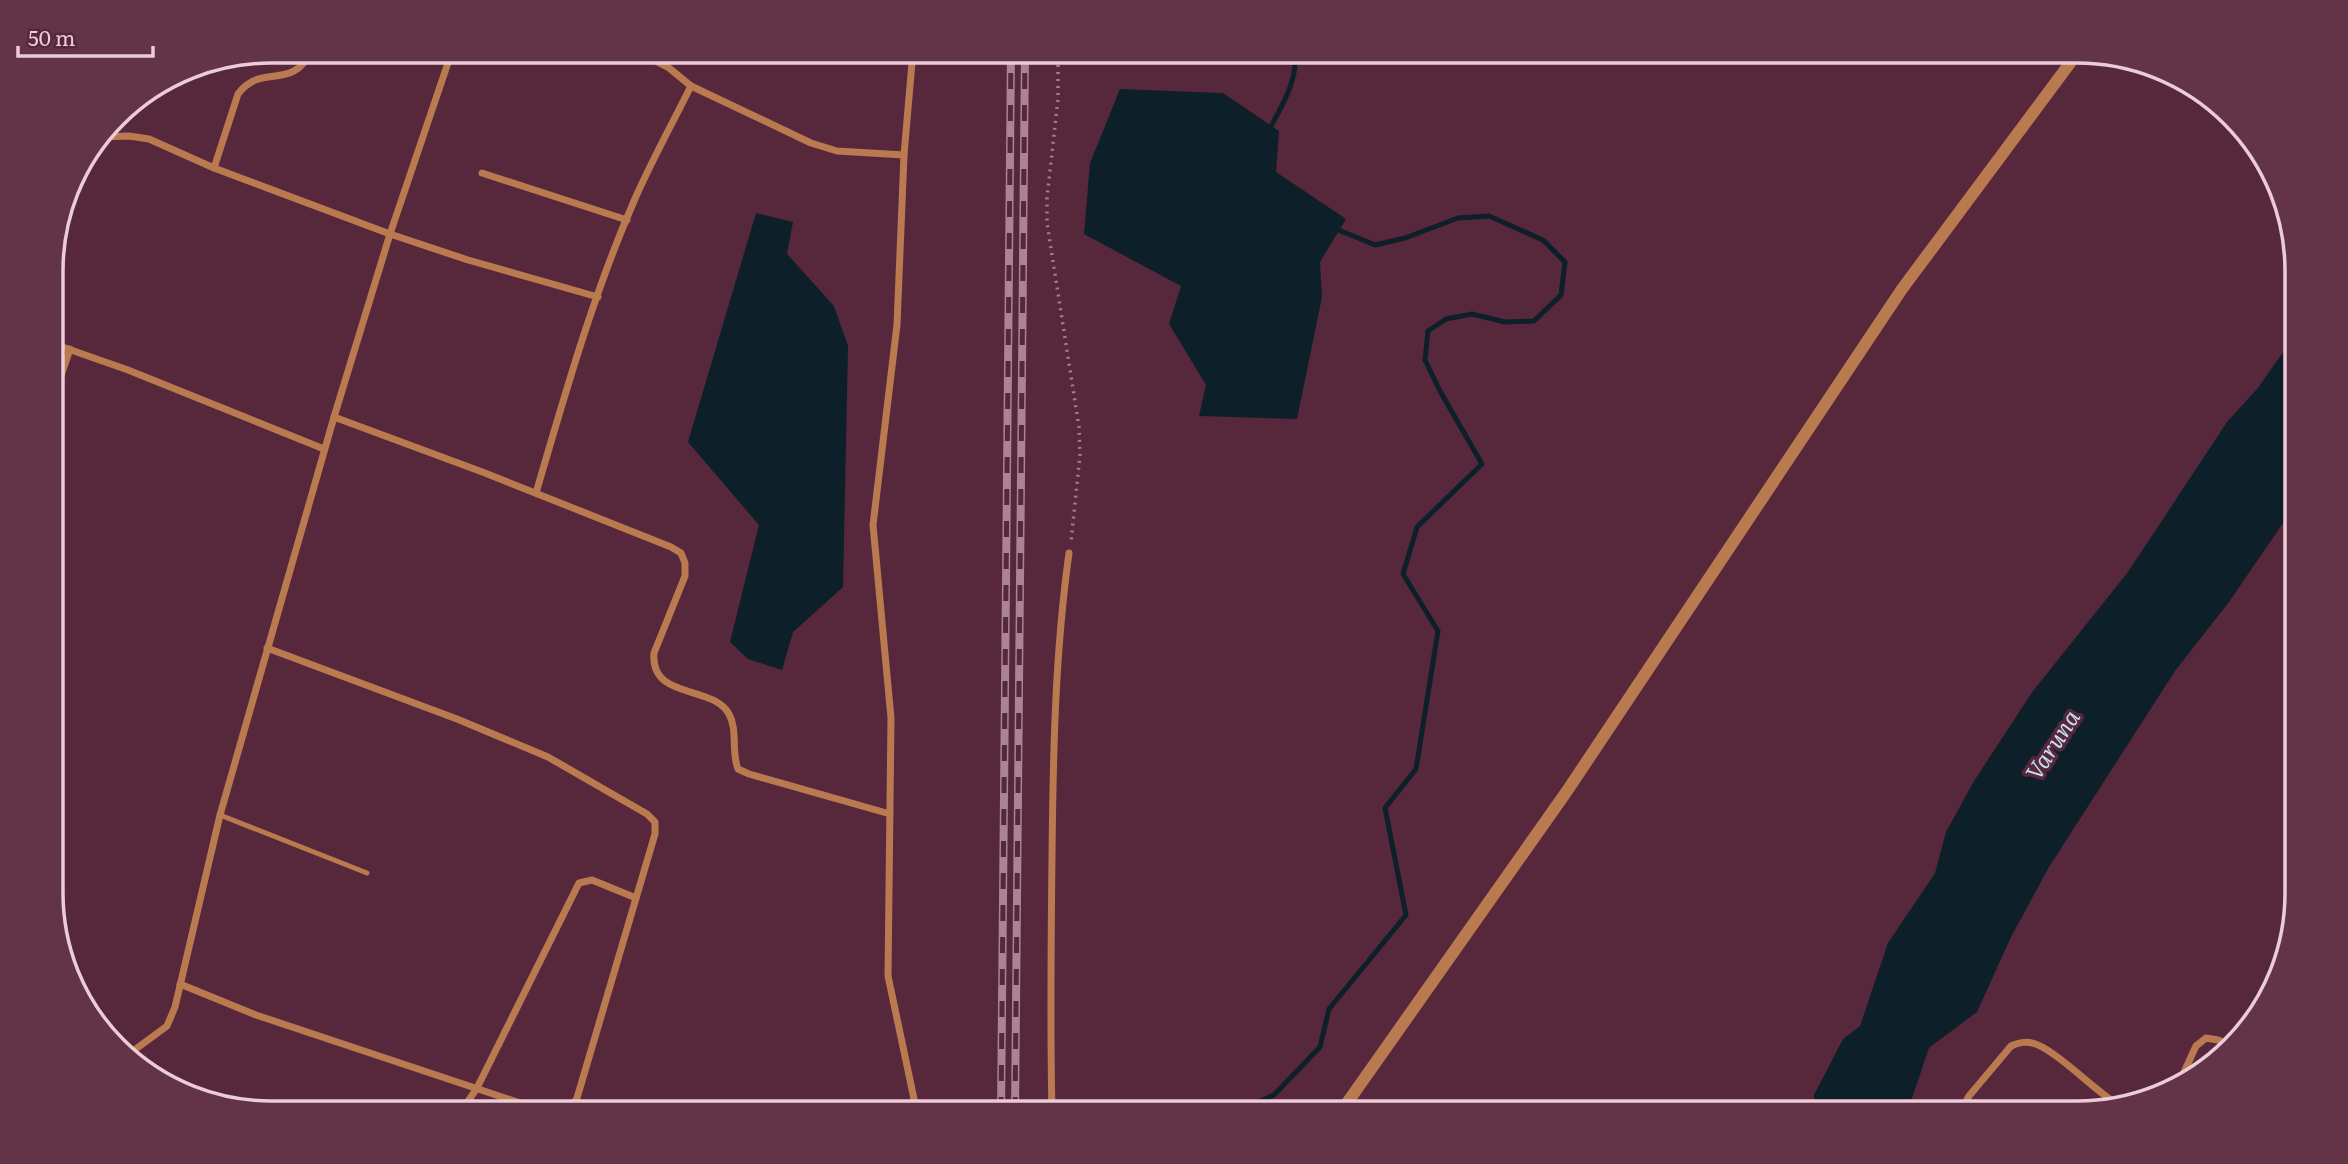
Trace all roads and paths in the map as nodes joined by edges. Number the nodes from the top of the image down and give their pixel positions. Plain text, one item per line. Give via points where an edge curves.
1 (303, 63) edge
2 (448, 63) edge
3 (659, 63) edge
4 (912, 63) edge
5 (1058, 63) edge
6 (2071, 63) edge
7 (691, 86) junction
8 (113, 137) edge
9 (904, 155) junction
10 (214, 168) junction
11 (482, 173) dead end
12 (627, 220) junction
13 (390, 234) junction
14 (598, 296) junction
15 (63, 347) edge
16 (70, 349) junction
17 (63, 370) edge
18 (334, 417) junction
19 (324, 449) junction
20 (536, 493) junction
21 (1069, 553) joint
22 (267, 648) junction
23 (890, 814) junction
24 (220, 815) junction
25 (368, 873) dead end
26 (636, 898) junction
27 (180, 985) junction
28 (2222, 1041) edge
29 (135, 1050) edge
30 (2185, 1071) edge
31 (477, 1088) junction
32 (2109, 1098) edge
33 (468, 1101) edge
34 (515, 1101) edge
35 (575, 1101) edge
36 (914, 1101) edge
37 (1052, 1101) edge
38 (1348, 1101) edge
39 (1966, 1101) edge

1 - 10 street via 284,76 256,78 245,84
2 - 13 street
3 - 7 street
4 - 9 street
5 - 21 path via 1046,198 1079,427
6 - 38 street via 1902,289 1567,790
7 - 9 street via 824,147
7 - 12 street
8 - 10 street via 149,139
9 - 23 street via 897,325 873,525 891,718
10 - 13 street
11 - 12 street
12 - 14 street
13 - 14 street
13 - 18 street
14 - 20 street
15 - 16 street
16 - 17 street
16 - 19 street
18 - 19 street
18 - 20 street
19 - 22 street
20 - 23 street via 681,553 685,576 653,665 665,682 720,704 729,714 738,769
21 - 37 street via 1057,678 1053,794
22 - 24 street
22 - 26 street via 548,757 647,814 655,822 655,834
23 - 36 street via 888,976
24 - 25 lane
24 - 27 street
26 - 31 street via 592,880 579,883
26 - 35 street
27 - 29 street via 167,1026
27 - 31 street
28 - 30 street via 2206,1038 2196,1046
31 - 33 street
31 - 34 street
32 - 39 street via 2032,1042 2011,1046

